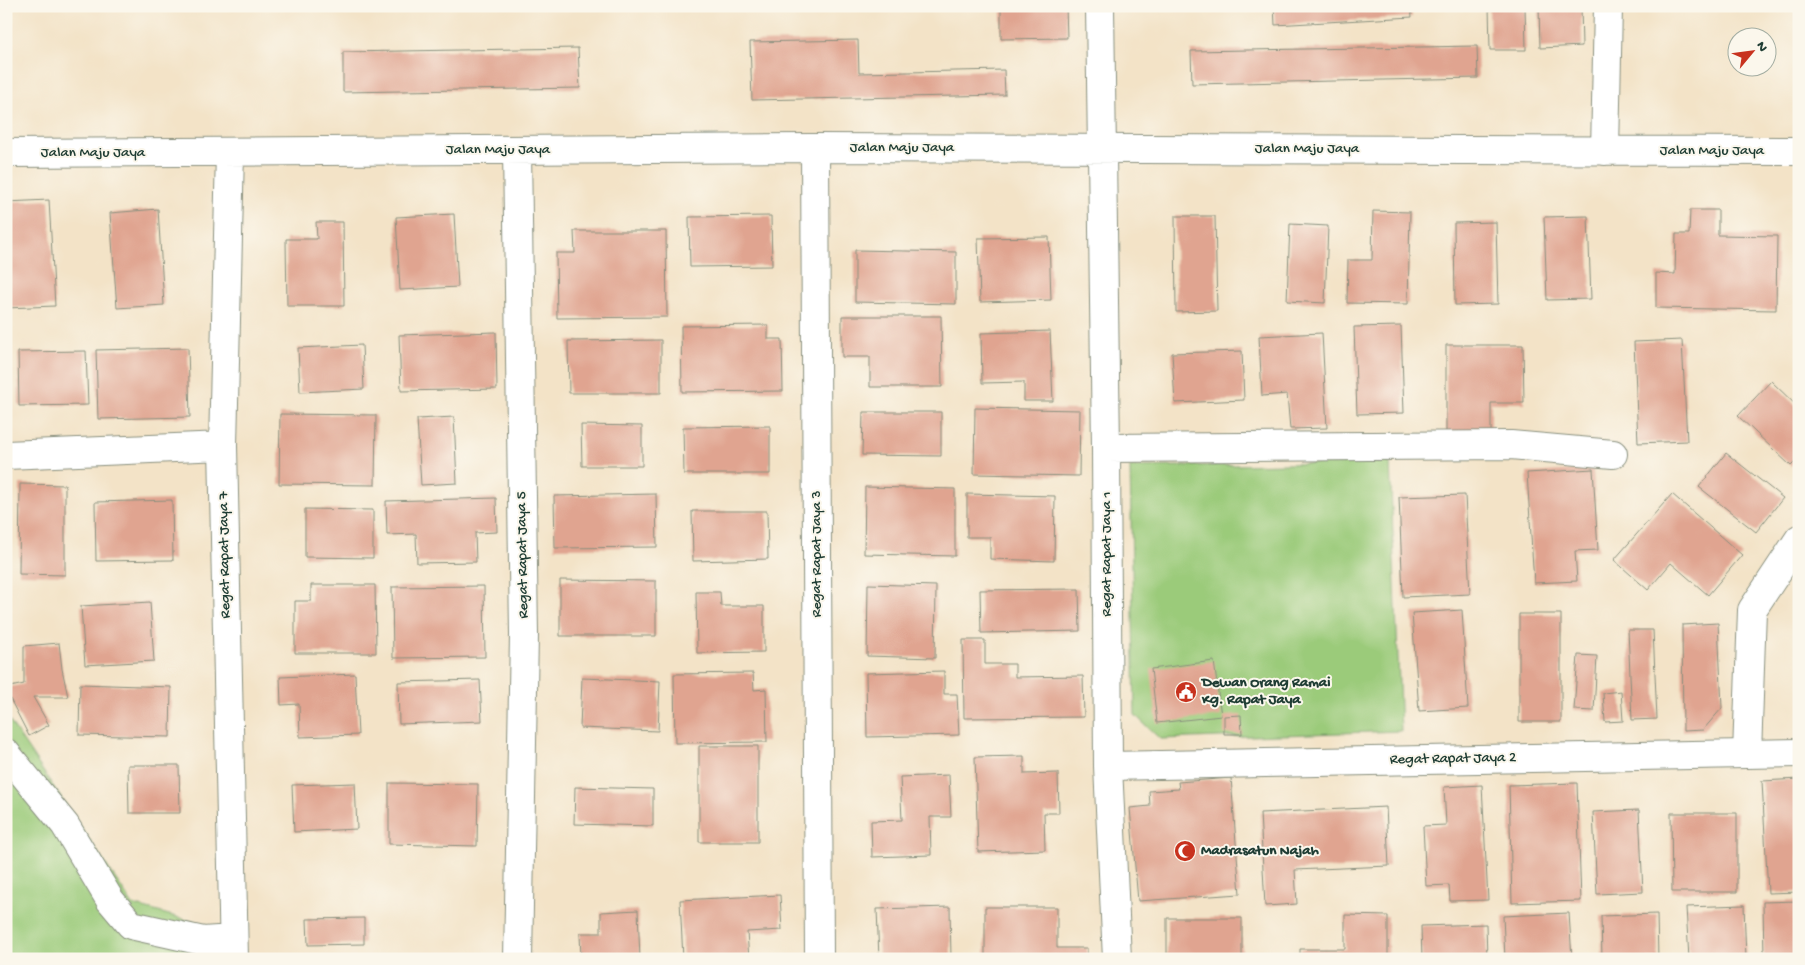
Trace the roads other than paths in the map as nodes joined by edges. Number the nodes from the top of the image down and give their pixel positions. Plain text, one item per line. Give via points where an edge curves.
1 (1100, 6) edge
2 (1608, 6) edge
3 (814, 148) junction
4 (1103, 148) junction
5 (517, 150) junction
6 (1605, 151) junction
7 (1799, 151) edge
8 (230, 152) junction
9 (6, 153) edge
10 (223, 446) junction
11 (1106, 448) junction
12 (1613, 454) dead end
13 (6, 455) edge
14 (1799, 540) edge
15 (6, 753) edge
16 (1799, 753) edge
17 (1747, 754) junction
18 (1108, 766) junction
19 (234, 949) edge
20 (518, 959) edge
21 (819, 959) edge
22 (1117, 959) edge

1 - 4 street, Regat Rapat Jaya 1
2 - 6 street
3 - 4 street, Jalan Maju Jaya
3 - 5 street, Jalan Maju Jaya
3 - 21 street, Regat Rapat Jaya 3
4 - 6 street, Jalan Maju Jaya
4 - 11 street, Regat Rapat Jaya 1
5 - 8 street, Jalan Maju Jaya
5 - 20 street, Regat Rapat Jaya 5 via 524,635
6 - 7 street, Jalan Maju Jaya
8 - 9 street, Jalan Maju Jaya
8 - 10 street, Regat Rapat Jaya 7
10 - 13 street
10 - 19 street, Regat Rapat Jaya 7
11 - 12 street via 1511,445
11 - 18 street, Regat Rapat Jaya 1
14 - 17 street via 1752,610
15 - 19 street via 65,825 110,900 131,925
16 - 17 street, Regat Rapat Jaya 2
17 - 18 street, Regat Rapat Jaya 2
18 - 22 street, Regat Rapat Jaya 1

